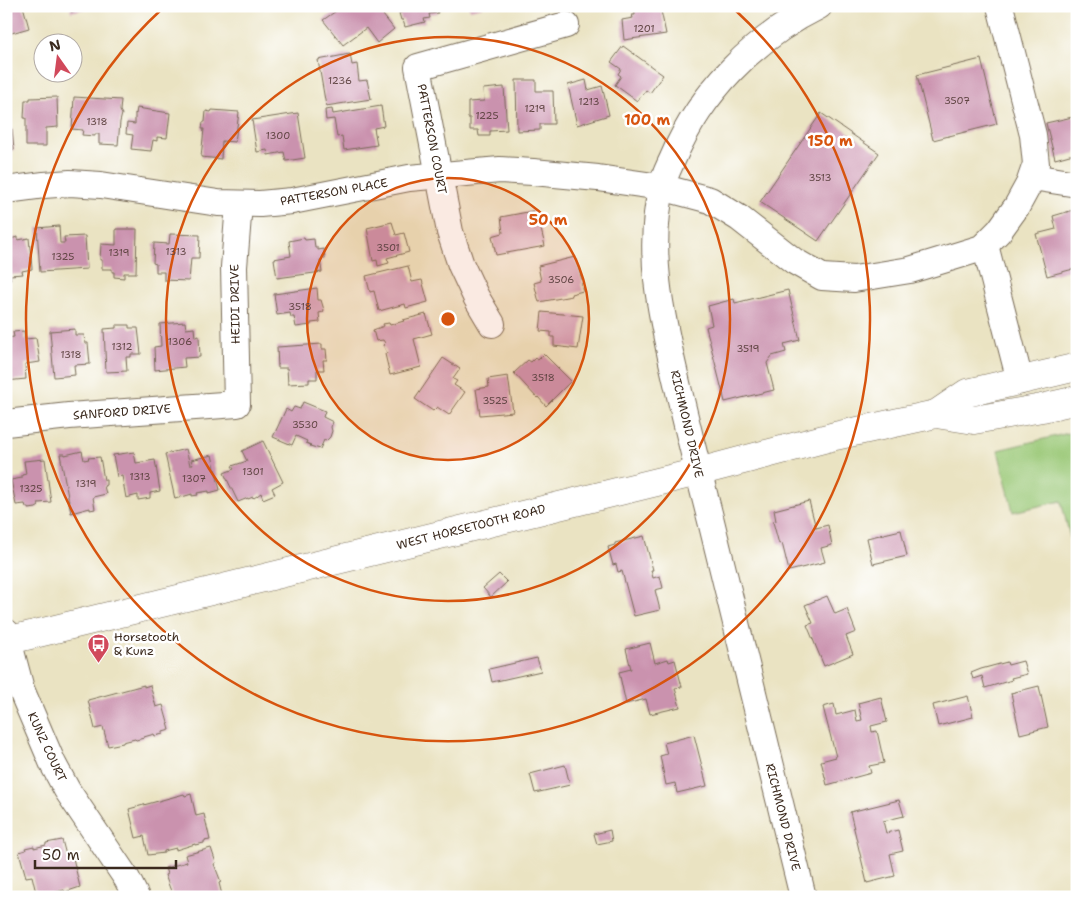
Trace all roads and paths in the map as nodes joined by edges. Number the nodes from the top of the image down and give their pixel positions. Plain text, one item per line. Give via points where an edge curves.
1 (818, 6) edge
2 (1000, 6) edge
3 (566, 25) dead end
4 (440, 174) junction
5 (1032, 177) junction
6 (1077, 184) edge
7 (661, 187) junction
8 (6, 190) edge
9 (239, 204) junction
10 (985, 245) junction
11 (492, 324) dead end
12 (1077, 367) edge
13 (1020, 382) junction
14 (1077, 400) edge
15 (238, 404) joint
16 (936, 414) junction
17 (6, 423) edge
18 (698, 472) junction
19 (7, 638) edge
20 (136, 897) edge
21 (803, 897) edge

1 - 7 street, RICHMOND DRIVE via 776,31 720,82 678,145
2 - 5 street via 1034,135 1036,164
3 - 4 street, PATTERSON COURT via 418,67
4 - 7 street, PATTERSON PLACE via 500,170
4 - 9 street, PATTERSON PLACE via 292,201
4 - 11 street, PATTERSON COURT via 450,232 461,265
5 - 6 street
5 - 10 street via 1017,206
7 - 10 street, PATTERSON PLACE via 710,200 794,261 822,277 854,279 910,270
7 - 18 street, RICHMOND DRIVE via 655,270
8 - 9 street, PATTERSON PLACE via 61,183 101,184
9 - 15 street, HEIDI DRIVE via 234,267
10 - 13 street
12 - 13 main road, WEST HORSETOOTH ROAD
13 - 16 main road, WEST HORSETOOTH ROAD via 967,393
14 - 16 main road, WEST HORSETOOTH ROAD via 974,420
15 - 17 street, SANFORD DRIVE
16 - 18 main road, WEST HORSETOOTH ROAD via 835,436
18 - 19 main road, WEST HORSETOOTH ROAD
18 - 21 street, RICHMOND DRIVE
19 - 20 street, KUNZ COURT via 21,689 53,764

